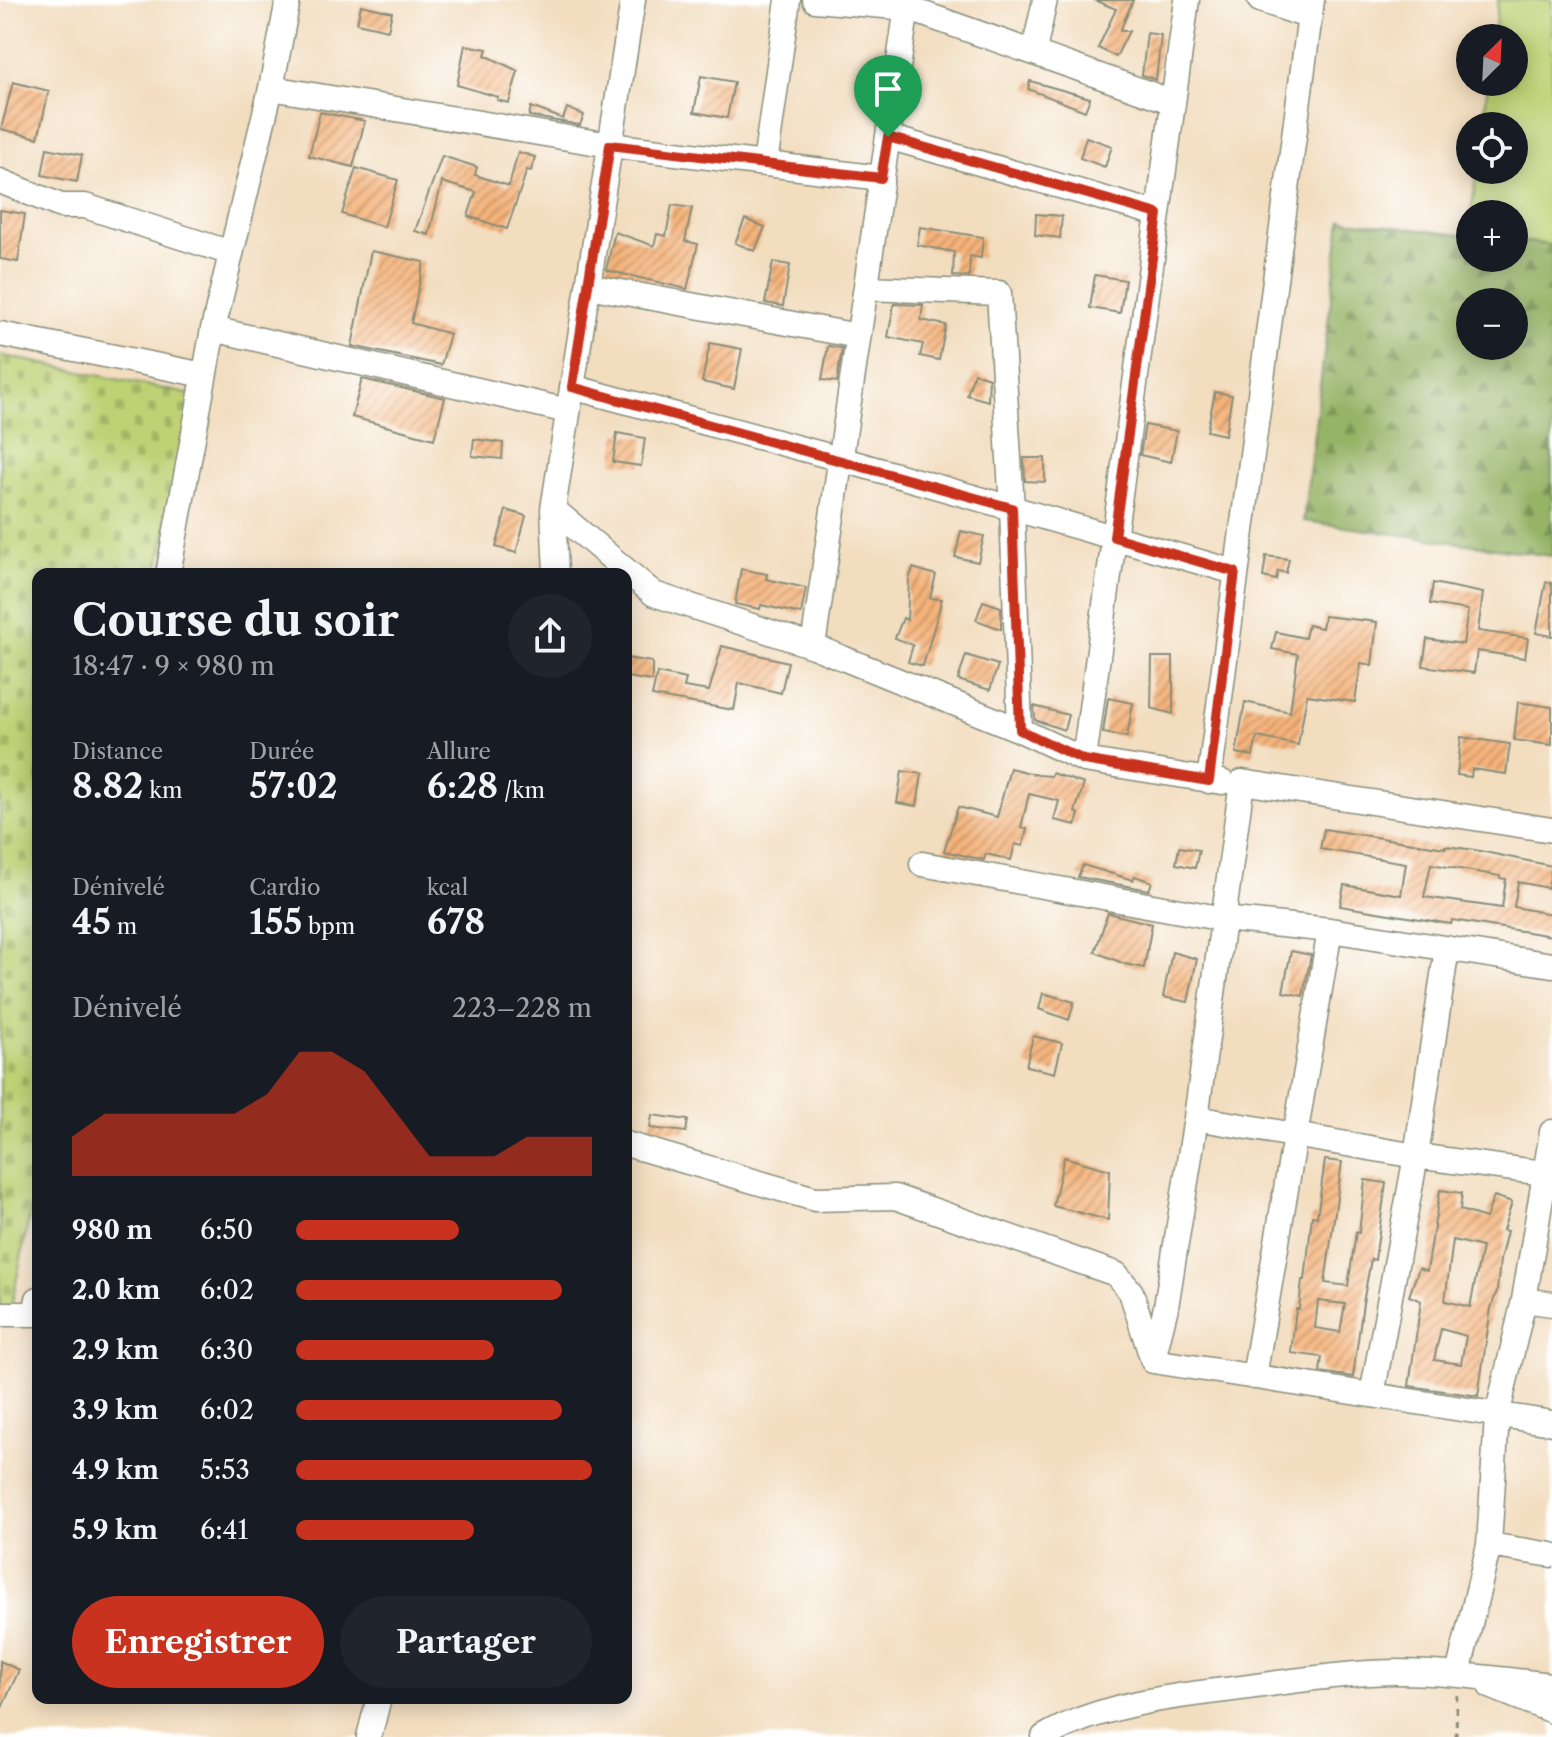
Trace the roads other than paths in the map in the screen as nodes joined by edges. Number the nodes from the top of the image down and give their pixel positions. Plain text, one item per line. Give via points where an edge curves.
1 (288, 0) edge
2 (633, 0) edge
3 (788, 0) edge
4 (815, 0) edge
5 (1045, 0) edge
6 (1187, 0) edge
7 (1260, 0) edge
8 (907, 4) edge
9 (1311, 8) edge
10 (1034, 51) junction
11 (271, 88) junction
12 (1173, 102) junction
13 (888, 137) junction
14 (610, 145) junction
15 (765, 164) junction
16 (881, 178) junction
17 (0, 181) edge
18 (1158, 214) junction
19 (231, 253) junction
20 (588, 286) junction
21 (866, 288) junction
22 (213, 329) junction
23 (0, 334) edge
24 (858, 336) junction
25 (204, 375) junction
26 (570, 399) junction
27 (840, 459) junction
28 (1012, 508) junction
29 (553, 509) junction
30 (1114, 537) junction
31 (169, 568) edge
32 (556, 568) edge
33 (623, 568) edge
34 (1235, 572) junction
35 (632, 575) edge
36 (813, 646) junction
37 (1020, 730) junction
38 (1084, 760) junction
39 (1209, 781) junction
40 (1242, 782) junction
41 (1552, 830) edge
42 (922, 864) dead end
43 (1224, 919) junction
44 (1330, 930) junction
45 (1447, 948) junction
46 (1552, 965) edge
47 (1196, 1118) junction
48 (1552, 1132) edge
49 (1294, 1135) junction
50 (632, 1146) edge
51 (1416, 1156) junction
52 (1546, 1183) edge
53 (1524, 1300) junction
54 (1552, 1304) edge
55 (0, 1314) edge
56 (32, 1314) edge
57 (1153, 1361) junction
58 (1254, 1377) junction
59 (1372, 1395) junction
60 (1497, 1416) junction
61 (1552, 1423) edge
62 (1489, 1545) junction
63 (1552, 1555) edge
64 (1458, 1674) junction
65 (1552, 1685) edge
66 (377, 1704) edge
67 (1552, 1711) edge
68 (369, 1737) edge
69 (1044, 1737) edge

1 - 11 street
2 - 14 street
3 - 15 street
4 - 8 street
5 - 10 street
6 - 12 street
7 - 9 street
8 - 10 street
8 - 13 street
9 - 34 street
10 - 12 street
11 - 14 street
11 - 19 street
12 - 18 street
13 - 16 street
13 - 18 street
14 - 15 street
14 - 20 street
15 - 16 street
16 - 21 street
17 - 19 street via 61,206 85,206
18 - 30 street
19 - 22 street
20 - 24 street
20 - 26 street
21 - 24 street
21 - 28 street via 999,293
22 - 25 street
22 - 26 street
23 - 25 street
24 - 27 street
25 - 31 street
26 - 27 street
26 - 29 street
27 - 28 street
27 - 36 street
28 - 30 street
28 - 37 street
29 - 32 street
29 - 33 street
30 - 34 street
30 - 38 street
34 - 39 street
35 - 36 street via 654,594
36 - 37 street
37 - 38 street
38 - 39 street
39 - 40 street
40 - 41 street
40 - 43 street
42 - 43 street
43 - 44 street
43 - 47 street
44 - 45 street
44 - 49 street
45 - 46 street
45 - 51 street
47 - 49 street
47 - 57 street
48 - 52 street
49 - 51 street
49 - 58 street
50 - 57 street via 815,1199 895,1197 1116,1274 1131,1292
51 - 52 street
51 - 59 street
52 - 53 street
53 - 54 street
53 - 60 street
55 - 56 street
57 - 58 street
58 - 59 street
59 - 60 street
60 - 61 street
60 - 62 street
62 - 63 street
62 - 64 street
64 - 65 street
64 - 67 street
64 - 69 street via 1391,1672 1153,1698
66 - 68 street

